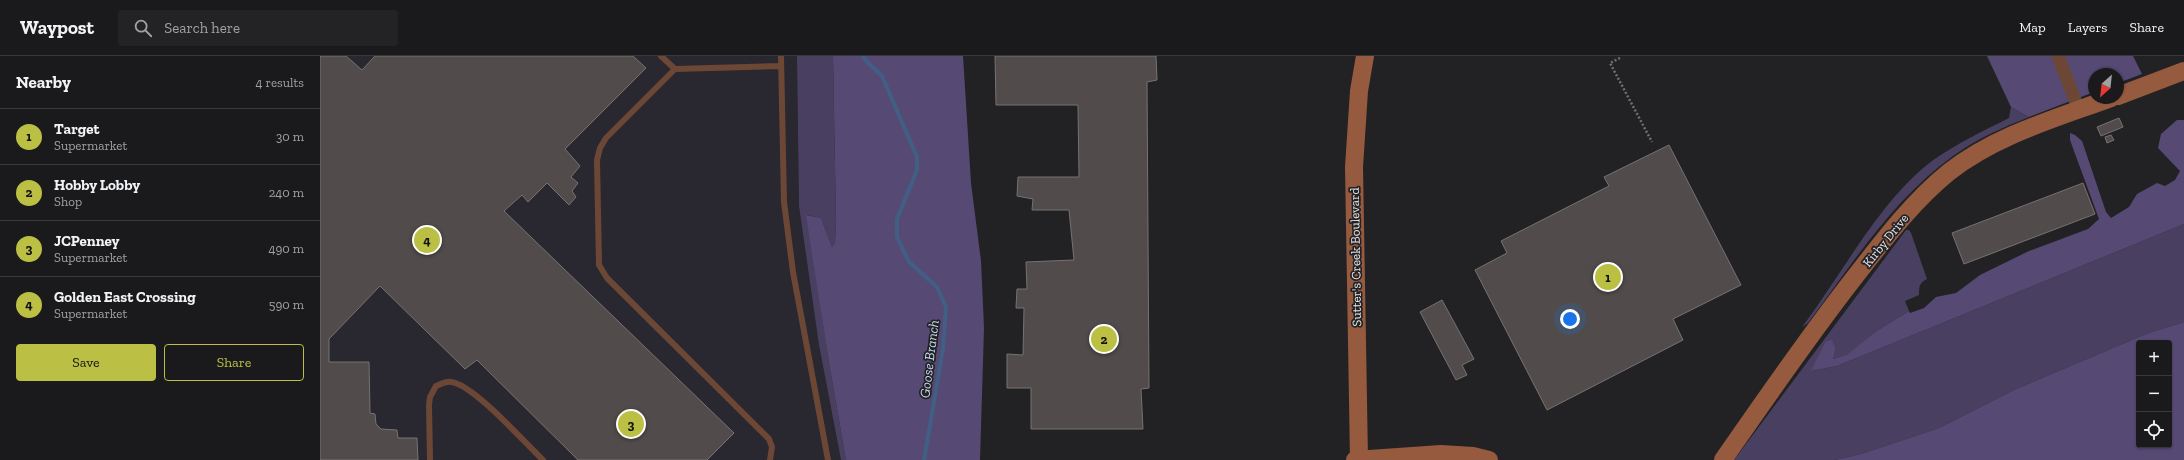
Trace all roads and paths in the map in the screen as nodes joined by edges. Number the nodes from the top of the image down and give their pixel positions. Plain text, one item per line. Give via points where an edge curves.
1 (661, 56) edge
2 (781, 56) edge
3 (1365, 56) edge
4 (2058, 56) edge
5 (1620, 58) dead end
6 (781, 66) junction
7 (674, 69) junction
8 (2184, 71) edge
9 (2124, 94) edge
10 (2095, 104) edge
11 (2079, 110) junction
12 (1652, 142) dead end
13 (430, 460) edge
14 (543, 460) edge
15 (770, 460) edge
16 (828, 460) edge
17 (1358, 460) edge
18 (1489, 460) edge
19 (1723, 460) edge

1 - 7 lane
2 - 6 lane
3 - 17 street, Sutter's Creek Boulevard via 1359,91 1354,166
4 - 11 street
5 - 12 path via 1610,64
6 - 7 lane
6 - 16 lane via 784,202 793,272
7 - 15 lane via 606,138 600,148 597,160 599,265 607,278 769,439 772,446
8 - 9 street
10 - 11 street, Kirby Drive
11 - 19 street, Kirby Drive via 2021,131 1985,149 1950,172 1919,200 1892,230 1802,346
13 - 14 lane via 430,397 436,386 452,382 465,386
17 - 18 street via 1441,454

